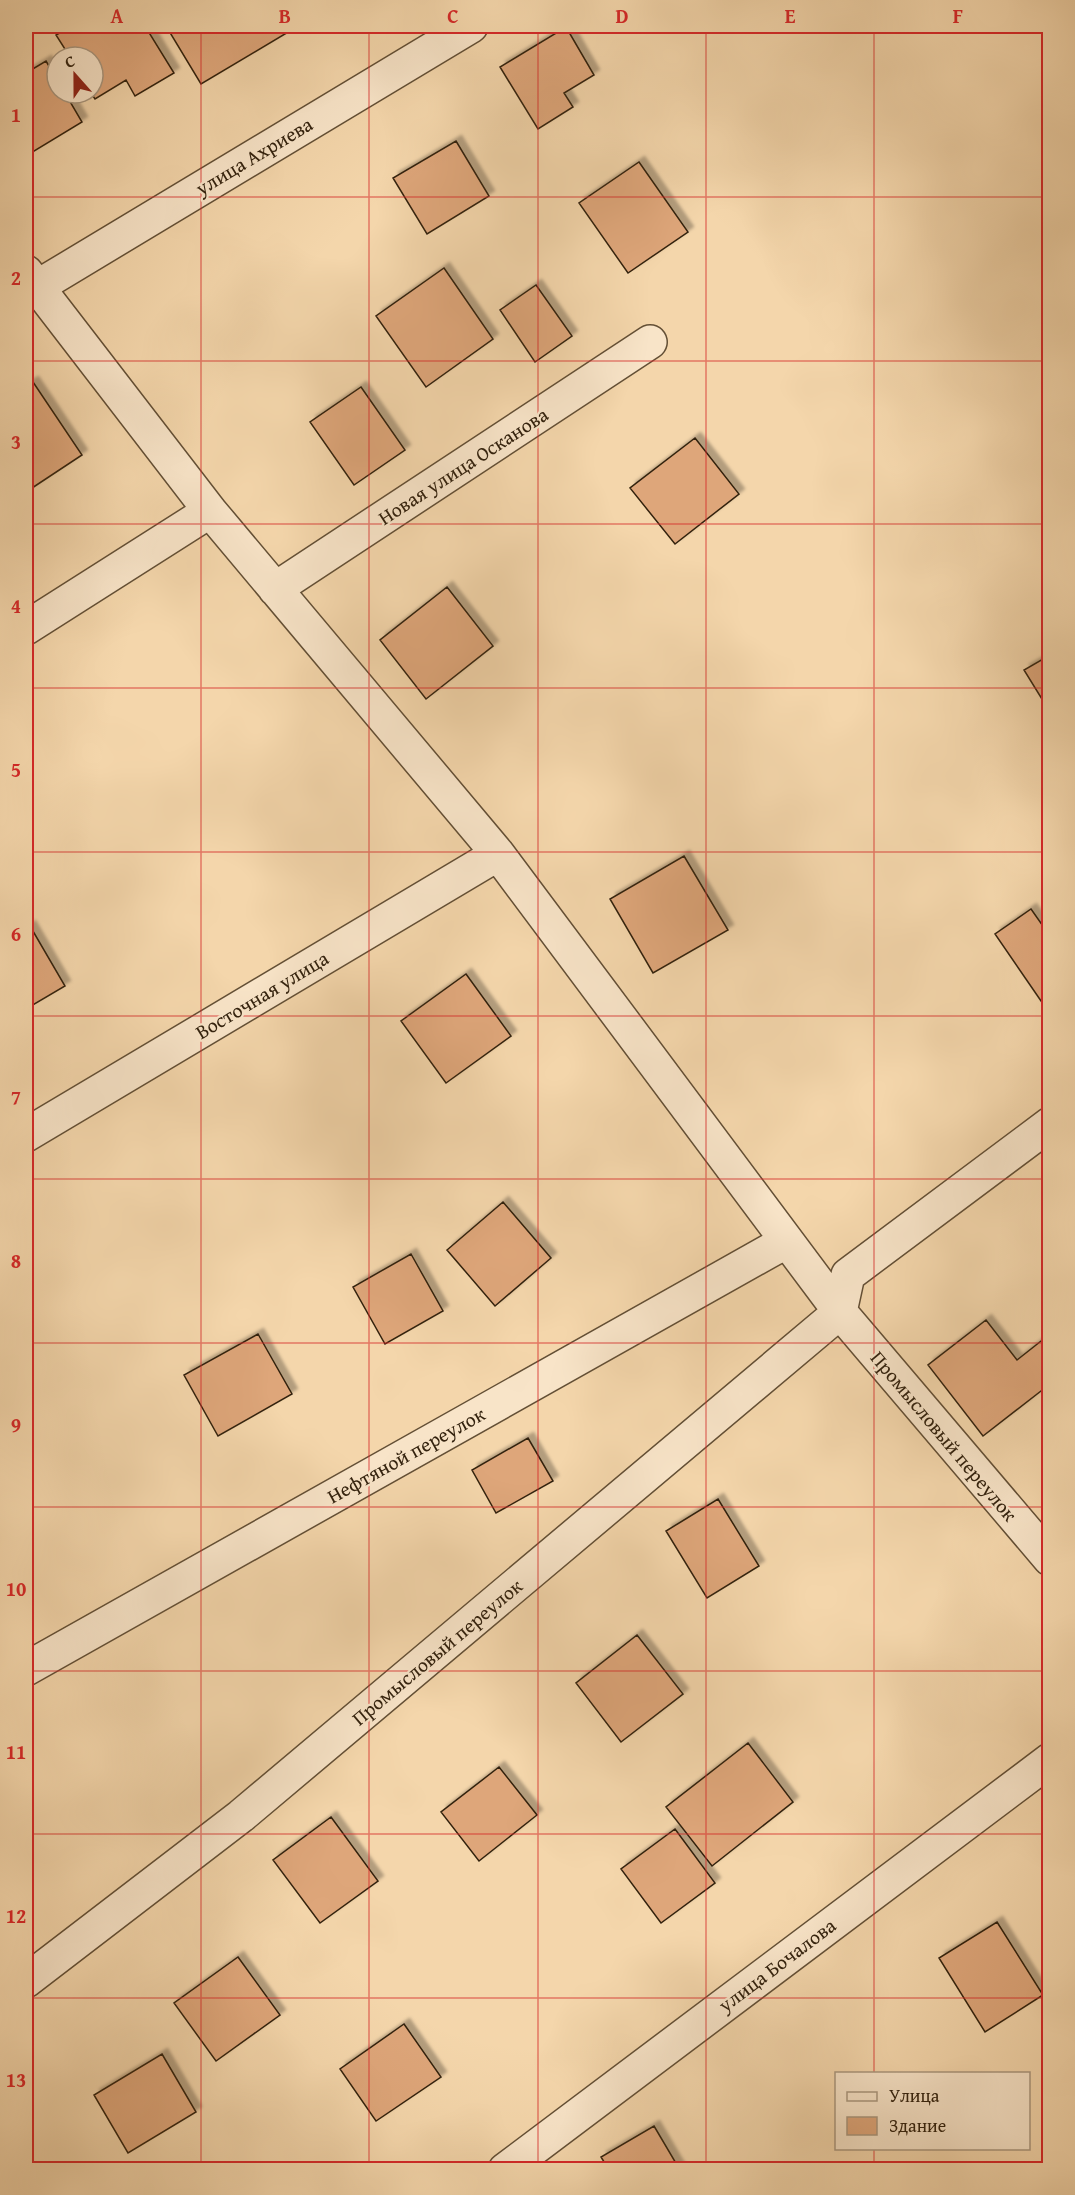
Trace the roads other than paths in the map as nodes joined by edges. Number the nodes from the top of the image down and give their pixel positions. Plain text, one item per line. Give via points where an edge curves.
1 (471, 26) edge
2 (31, 279) edge
3 (650, 342) dead end
4 (210, 511) junction
5 (275, 589) junction
6 (26, 628) edge
7 (498, 854) junction
8 (1050, 1124) edge
9 (26, 1135) edge
10 (787, 1241) junction
11 (840, 1312) junction
12 (1050, 1559) edge
13 (26, 1669) edge
14 (1050, 1760) edge
15 (26, 1981) edge
16 (505, 2169) edge

1 - 2 street, улица Ахриева
2 - 4 street
3 - 5 street, Новая улица Осканова
4 - 5 street
4 - 6 street
5 - 7 street
7 - 9 street, Восточная улица
7 - 10 street
8 - 11 street via 848,1275
10 - 11 street
10 - 13 street, Нефтяной переулок
11 - 12 street, Промысловый переулок
11 - 15 street, Промысловый переулок via 241,1816
14 - 16 street, улица Бочалова

